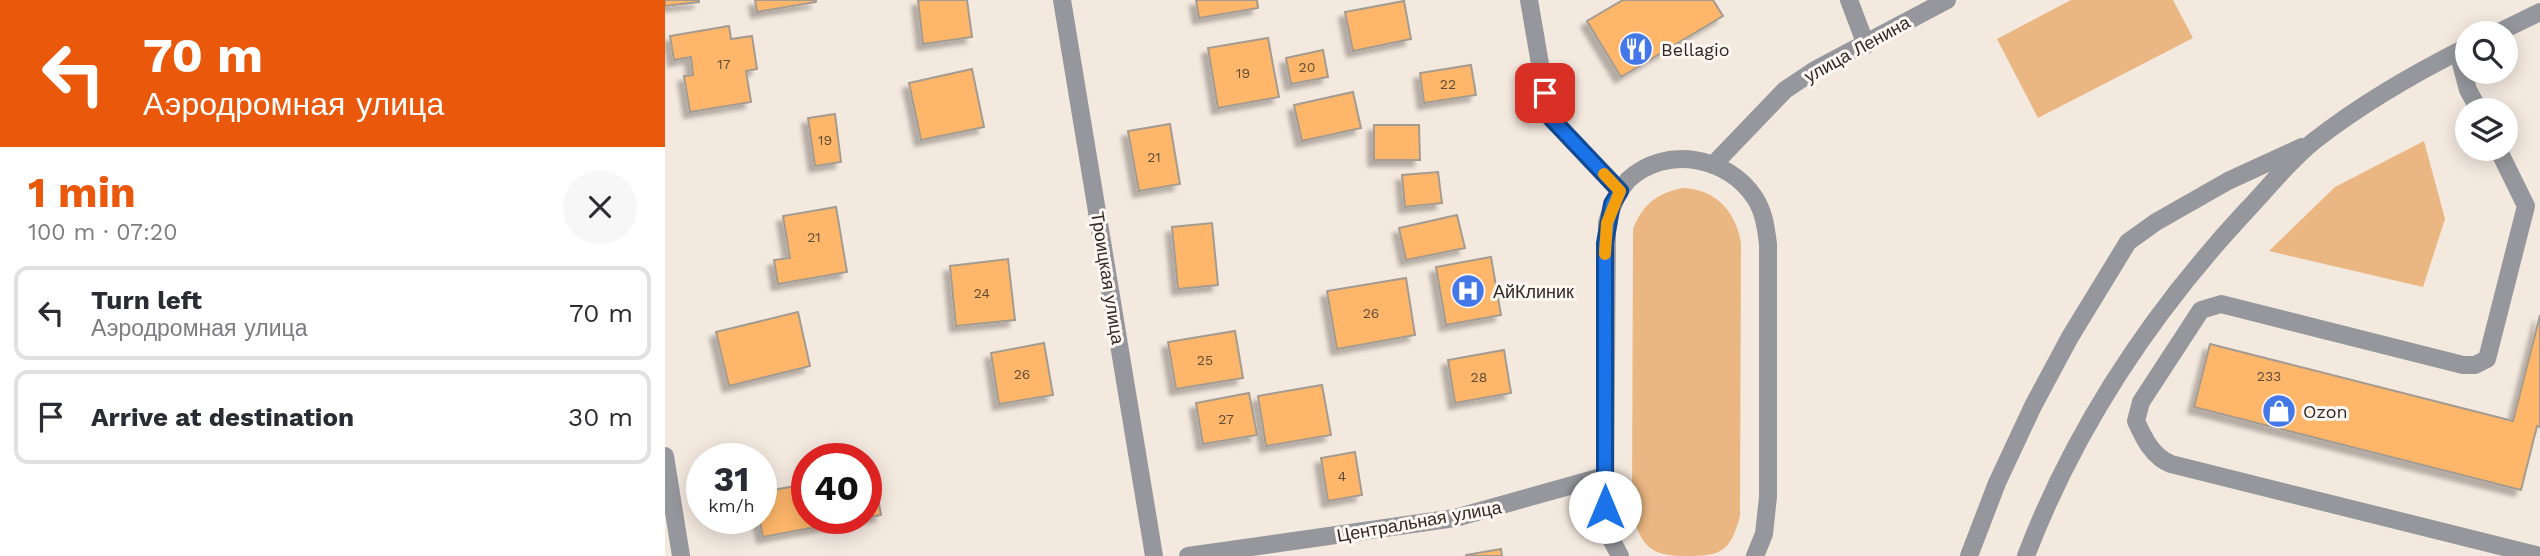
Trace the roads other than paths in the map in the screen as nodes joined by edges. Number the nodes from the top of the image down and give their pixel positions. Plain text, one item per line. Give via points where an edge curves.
1 (1062, 0) edge
2 (1529, 0) edge
3 (1849, 0) edge
4 (1947, 0) edge
5 (2540, 12) edge
6 (2518, 23) edge
7 (1866, 45) junction
8 (2455, 55) edge
9 (2311, 143) junction
10 (2504, 161) edge
11 (1713, 165) junction
12 (1620, 191) junction
13 (665, 456) edge
14 (1605, 476) junction
15 (681, 556) edge
16 (1154, 556) edge
17 (1188, 556) edge
18 (1620, 556) edge
19 (1755, 556) edge
20 (1969, 556) edge
21 (2026, 556) edge
22 (2540, 556) edge

1 - 16 street, Троицкая улица
2 - 12 street via 1549,116
3 - 7 street
4 - 7 street, улица Ленина
5 - 6 street
7 - 11 street, улица Ленина via 1786,90
8 - 9 street
9 - 20 street via 2228,181 2128,243 2033,407
9 - 21 street via 2232,226 2134,346 2071,454
10 - 22 street via 2526,206 2487,359 2463,365 2212,304 2201,310 2149,391 2136,421 2160,460 2171,464
11 - 12 street via 1667,160 1639,172
11 - 19 street via 1737,178 1755,198 1766,224 1768,497 1764,534
12 - 14 street via 1612,204 1605,243
13 - 15 street
14 - 17 street, Центральная улица via 1455,518
14 - 18 street via 1607,524

